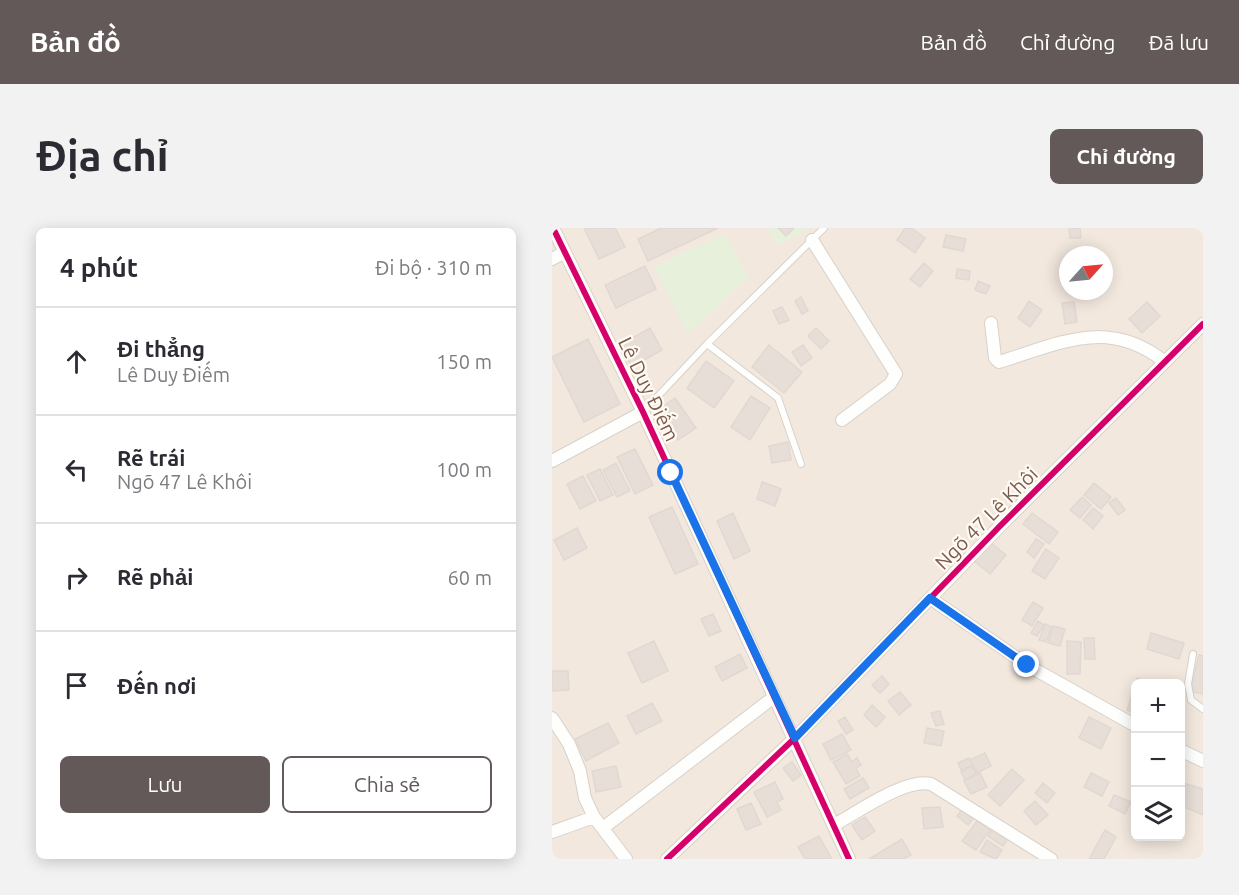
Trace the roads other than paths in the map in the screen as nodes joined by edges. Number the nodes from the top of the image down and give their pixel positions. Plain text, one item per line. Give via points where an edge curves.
1 (553, 228) edge
2 (824, 228) edge
3 (812, 240) junction
4 (565, 252) junction
5 (552, 259) edge
6 (991, 323) dead end
7 (1203, 324) edge
8 (707, 344) junction
9 (1165, 362) junction
10 (643, 412) junction
11 (842, 420) dead end
12 (552, 461) edge
13 (801, 464) dead end
14 (930, 598) junction
15 (1193, 654) dead end
16 (774, 697) junction
17 (1203, 709) edge
18 (552, 718) edge
19 (1131, 723) edge
20 (795, 738) junction
21 (1185, 752) edge
22 (1203, 761) edge
23 (594, 817) junction
24 (834, 825) junction
25 (603, 828) junction
26 (552, 832) edge
27 (626, 859) edge
28 (667, 859) edge
29 (849, 859) edge
30 (1051, 859) edge

1 - 4 street, Lê Duy Điếm
2 - 3 lane
3 - 8 lane
3 - 11 street via 896,374 890,384
4 - 5 street
4 - 10 street, Lê Duy Điếm
6 - 9 street via 995,358 999,362 1095,335 1126,339 1146,347
7 - 9 street, Ngõ 47 Lê Khôi
8 - 10 lane
8 - 13 lane via 778,398
9 - 14 street, Ngõ 47 Lê Khôi
10 - 12 street
10 - 16 street, Lê Duy Điếm
14 - 19 street via 1027,665
14 - 20 street, Ngõ 47 Lê Khôi
15 - 17 lane via 1188,684 1191,700
16 - 20 street, Lê Duy Điếm
16 - 25 street
18 - 23 street via 576,762
20 - 24 street, Lê Duy Điếm
20 - 28 street, Ngõ 47 Lê Khôi
21 - 22 street
23 - 25 street
23 - 26 street
24 - 29 street, Lê Duy Điếm
24 - 30 street via 890,794 924,782
25 - 27 street

